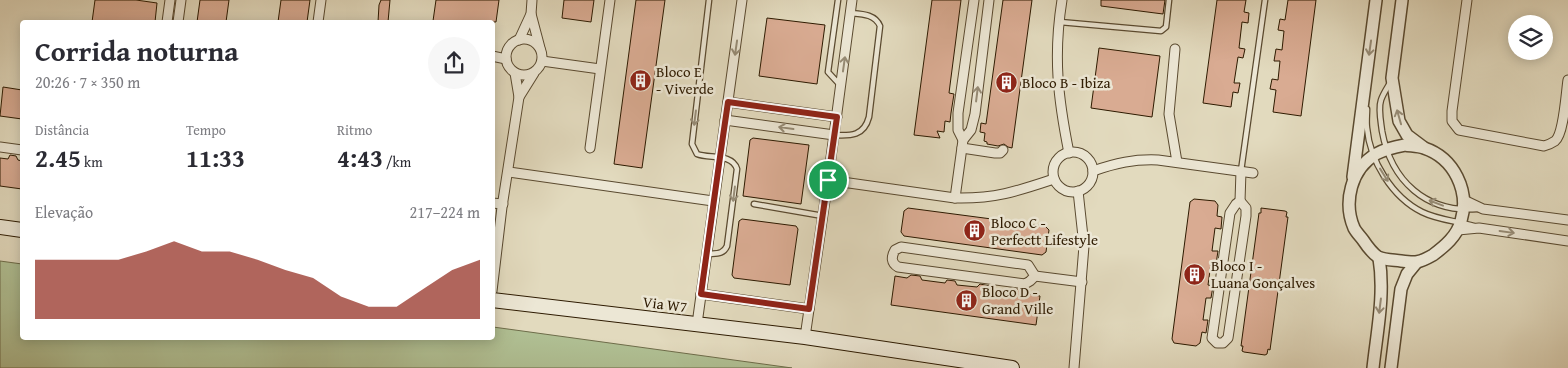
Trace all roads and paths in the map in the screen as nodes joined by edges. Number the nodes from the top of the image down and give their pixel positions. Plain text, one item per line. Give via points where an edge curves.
1 (170, 0) edge
2 (181, 0) edge
3 (321, 0) edge
4 (532, 0) edge
5 (610, 0) edge
6 (709, 0) edge
7 (742, 0) edge
8 (838, 0) edge
9 (852, 0) edge
10 (974, 0) edge
11 (988, 0) edge
12 (1062, 0) edge
13 (1169, 0) edge
14 (1265, 0) edge
15 (1376, 0) edge
16 (1402, 0) edge
17 (1467, 0) edge
18 (850, 13) junction
19 (531, 14) junction
20 (167, 20) edge
21 (178, 20) edge
22 (318, 20) edge
23 (1058, 22) junction
24 (519, 40) junction
25 (540, 49) junction
26 (1175, 49) dead end
27 (495, 57) edge
28 (506, 59) junction
29 (542, 61) junction
30 (600, 69) junction
31 (515, 73) junction
32 (534, 73) junction
33 (1392, 78) junction
34 (1568, 80) edge
35 (841, 86) junction
36 (1363, 96) junction
37 (519, 97) junction
38 (728, 102) junction
39 (837, 117) junction
40 (725, 120) junction
41 (834, 135) junction
42 (963, 144) junction
43 (0, 147) edge
44 (590, 148) dead end
45 (1423, 148) junction
46 (1386, 149) junction
47 (20, 150) edge
48 (1003, 150) dead end
49 (1069, 153) junction
50 (1374, 155) junction
51 (720, 157) junction
52 (1177, 162) junction
53 (1092, 171) junction
54 (1241, 171) junction
55 (509, 172) junction
56 (1253, 173) dead end
57 (1054, 178) junction
58 (828, 180) junction
59 (1352, 183) junction
60 (1078, 191) junction
61 (955, 198) junction
62 (714, 201) junction
63 (1240, 201) junction
64 (495, 203) edge
65 (503, 204) junction
66 (754, 204) dead end
67 (1464, 205) junction
68 (823, 216) junction
69 (1568, 220) edge
70 (1460, 226) junction
71 (0, 227) edge
72 (20, 230) edge
73 (1568, 241) edge
74 (707, 254) junction
75 (1379, 258) junction
76 (1416, 263) junction
77 (495, 267) edge
78 (1035, 276) junction
79 (1082, 282) junction
80 (701, 294) junction
81 (495, 300) edge
82 (809, 309) junction
83 (697, 324) junction
84 (805, 337) junction
85 (1012, 368) edge
86 (1074, 368) edge
87 (1373, 368) edge
88 (1391, 368) edge

1 - 20 street
2 - 21 street
3 - 22 street
4 - 19 street
5 - 30 street
6 -> 51 lane via 692,144 700,155
7 -> 38 street
8 - 35 lane via 828,72
9 - 18 street
10 - 42 street via 958,113 958,130
42 -> 11 street via 975,114
12 - 23 street
13 - 23 lane via 1166,26 1161,31
14 - 54 lane
15 -> 36 street
16 - 33 street
17 - 34 street via 1452,111 1452,121 1458,130 1544,146 1550,144 1556,140 1560,130
35 -> 18 street
18 - 41 lane via 872,17 880,26 869,117 862,131 847,136
19 - 24 street
19 - 25 street
23 - 49 street via 1056,70
24 - 25 street via 532,40
24 - 28 street via 509,47
25 - 29 street
26 - 52 street via 1169,114
27 - 28 street
28 - 31 street
29 - 30 street
29 - 32 street
30 - 44 street
31 - 32 street via 525,76
31 - 37 street
32 - 37 street
45 -> 33 street via 1407,135 1399,120
33 - 46 lane via 1381,101
35 - 39 street
36 - 50 lane
36 - 59 street
37 - 55 street
38 - 39 street
38 - 40 street
39 - 41 street
41 -> 40 street
40 - 51 street
41 - 58 street
42 - 48 street via 995,153
42 - 61 street
43 - 47 street
45 - 46 street via 1405,145
45 - 67 street via 1439,155 1452,167 1461,182
46 - 50 street
67 -> 46 lane via 1449,207 1417,193 1403,181
49 - 53 street via 1085,156
49 - 57 street via 1054,166
50 - 59 street
50 -> 70 lane via 1381,172 1407,204
51 - 62 street
51 -> 74 lane via 737,166 729,237 725,251
52 - 53 street via 1128,161
52 - 54 street
53 - 60 street via 1088,186
54 - 56 street
54 - 63 street
55 - 62 street
55 - 65 street
57 - 60 street via 1064,190
57 - 61 street via 992,197
58 - 61 street
58 - 68 street
59 - 75 street via 1348,206 1354,229
60 - 79 street via 1084,246
62 - 74 street
63 - 63 street via 1230,213 1212,338 1217,343 1228,338 1246,216 1246,208
64 - 65 street
65 - 77 street
66 - 68 lane
67 - 69 street
67 - 70 street
68 - 82 street
70 -> 73 street
70 - 76 street via 1446,246
71 - 72 main road
74 - 80 street
75 - 76 street
75 -> 87 street via 1381,296
76 - 88 street via 1401,289
78 - 78 street via 1028,265 901,248 895,250 892,258 898,267 1025,284
78 - 79 street
79 - 86 street
80 - 82 street
80 - 83 street
81 - 83 main road, Via W7
82 - 84 street
83 - 84 main road, Via W7
84 - 85 main road, Via W7

